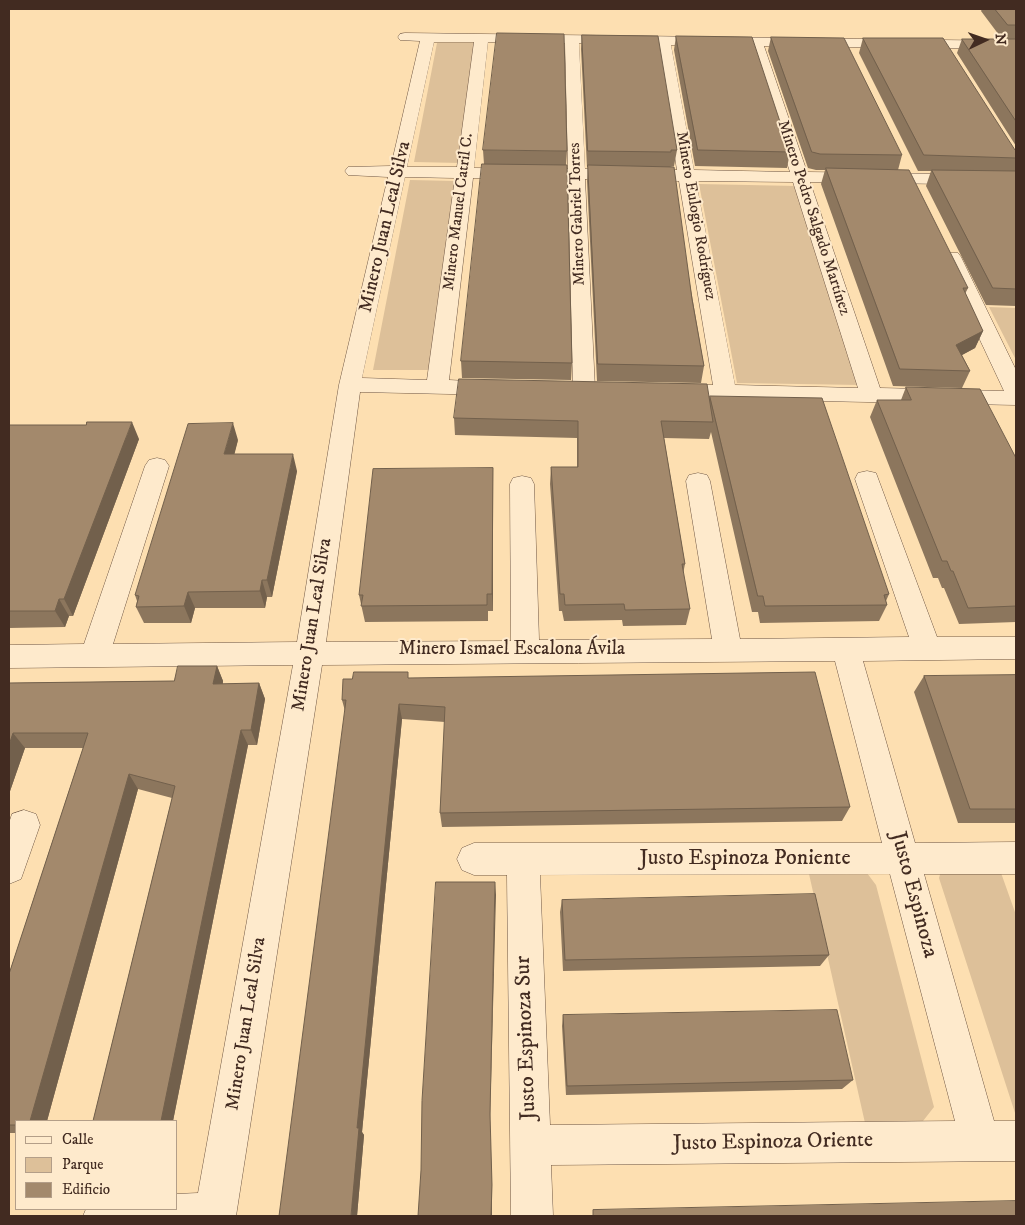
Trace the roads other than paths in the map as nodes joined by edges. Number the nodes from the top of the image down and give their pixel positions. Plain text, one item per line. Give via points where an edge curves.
1 (405, 36) dead end
2 (428, 37) junction
3 (482, 38) junction
4 (572, 39) junction
5 (663, 40) junction
6 (756, 42) junction
7 (845, 43) junction
8 (941, 44) junction
9 (1016, 45) edge
10 (854, 60) edge
11 (953, 64) edge
12 (905, 161) dead end
13 (354, 171) dead end
14 (398, 171) junction
15 (464, 172) junction
16 (576, 174) junction
17 (687, 175) junction
18 (800, 177) junction
19 (913, 178) junction
20 (1016, 180) edge
21 (922, 196) edge
22 (943, 241) edge
23 (350, 385) junction
24 (437, 386) junction
25 (516, 388) edge
26 (584, 389) edge
27 (650, 391) edge
28 (725, 392) junction
29 (1016, 392) edge
30 (871, 395) junction
31 (1016, 398) edge
32 (156, 466) dead end
33 (867, 479) dead end
34 (698, 481) dead end
35 (522, 484) dead end
36 (927, 648) junction
37 (1016, 648) edge
38 (728, 649) junction
39 (846, 649) junction
40 (525, 650) junction
41 (310, 652) junction
42 (94, 654) junction
43 (9, 656) edge
44 (24, 825) dead end
45 (903, 858) junction
46 (1016, 858) edge
47 (474, 859) dead end
48 (522, 859) junction
49 (9, 868) edge
50 (998, 1141) edge
51 (530, 1145) junction
52 (216, 1215) edge
53 (104, 1216) edge
54 (532, 1216) edge

1 - 2 street
2 - 3 street
2 - 14 street, Minero Juan Leal Silva
3 - 4 street
3 - 15 street, Minero Manuel Catril C.
4 - 5 street
4 - 16 street, Minero Gabriel Torres
5 - 6 street
5 - 17 street, Minero Eulogio Rodríguez
6 - 7 street
6 - 18 street, Minero Pedro Salgado Martínez
7 - 8 street
7 - 10 street
8 - 9 street
8 - 11 street
12 - 19 street
13 - 14 street
14 - 15 street
14 - 23 street, Minero Juan Leal Silva
15 - 16 street
15 - 24 street, Minero Manuel Catril C.
16 - 17 street
16 - 26 street, Minero Gabriel Torres
17 - 18 street
17 - 28 street, Minero Eulogio Rodríguez
18 - 19 street
18 - 30 street, Minero Pedro Salgado Martínez
19 - 20 street
19 - 21 street
22 - 29 street
23 - 24 street
23 - 41 street, Minero Juan Leal Silva
24 - 25 street
27 - 28 street
28 - 30 street
30 - 31 street
32 - 42 street
33 - 36 street
34 - 38 street
35 - 40 street
36 - 37 street, Minero Ismael Escalona Ávila
36 - 39 street, Minero Ismael Escalona Ávila
38 - 39 street, Minero Ismael Escalona Ávila
38 - 40 street, Minero Ismael Escalona Ávila
39 - 45 street, Justo Espinoza
40 - 41 street, Minero Ismael Escalona Ávila
41 - 42 street, Minero Ismael Escalona Ávila
41 - 52 street, Minero Juan Leal Silva
42 - 43 street, Minero Ismael Escalona Ávila
44 - 49 street
45 - 46 street, Justo Espinoza Poniente
45 - 48 street, Justo Espinoza Poniente
45 - 50 street, Justo Espinoza
47 - 48 street, Justo Espinoza Poniente
48 - 51 street, Justo Espinoza Sur
50 - 51 street, Justo Espinoza Oriente
51 - 54 street, Justo Espinoza Sur
52 - 53 street

